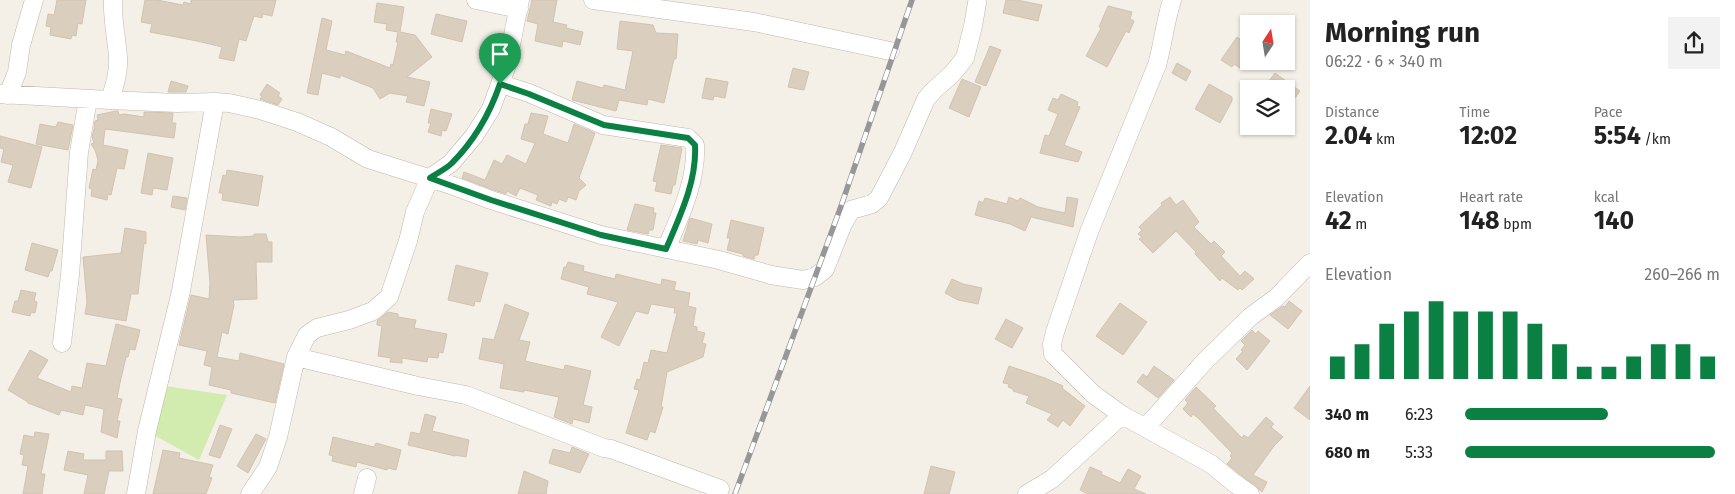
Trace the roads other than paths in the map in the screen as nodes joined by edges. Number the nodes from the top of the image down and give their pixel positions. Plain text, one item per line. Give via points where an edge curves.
1 (34, 0) edge
2 (114, 0) edge
3 (476, 0) edge
4 (593, 0) edge
5 (1172, 0) edge
6 (519, 4) edge
7 (977, 4) dead end
8 (890, 51) dead end
9 (500, 84) junction
10 (4, 95) edge
11 (88, 99) junction
12 (110, 100) junction
13 (215, 102) junction
14 (430, 178) junction
15 (666, 249) junction
16 (1310, 263) edge
17 (62, 343) dead end
18 (296, 358) junction
19 (1122, 415) junction
20 (1146, 428) junction
21 (1053, 486) edge
22 (720, 488) dead end
23 (1230, 489) edge
24 (136, 494) edge
25 (250, 494) edge
26 (1027, 494) edge
27 (1250, 494) edge

1 - 10 street via 17,72
2 - 12 street via 118,60 117,78
3 - 6 street
4 - 8 street via 754,22
5 - 19 street via 1157,65 1089,232 1052,344 1053,354 1061,364
6 - 9 street
7 - 15 street via 965,58 926,99 879,198 872,204 851,210 825,269 815,277 803,280 771,275
9 - 14 street via 491,109 474,136 451,163
9 - 15 street via 604,125 692,141 696,156 692,179
10 - 11 street
11 - 12 street
11 - 17 street via 79,152
12 - 13 street
13 - 14 street via 260,110 297,122 332,137 368,159
13 - 24 street via 181,291 147,431
14 - 15 street via 601,235
14 - 18 street via 415,212 389,297 373,311 307,334
16 - 20 street via 1276,298 1250,317 1205,360
18 - 22 street via 466,395
18 - 25 street via 268,467
19 - 20 street
19 - 21 street
20 - 23 street via 1211,464
21 - 26 street
23 - 27 street

